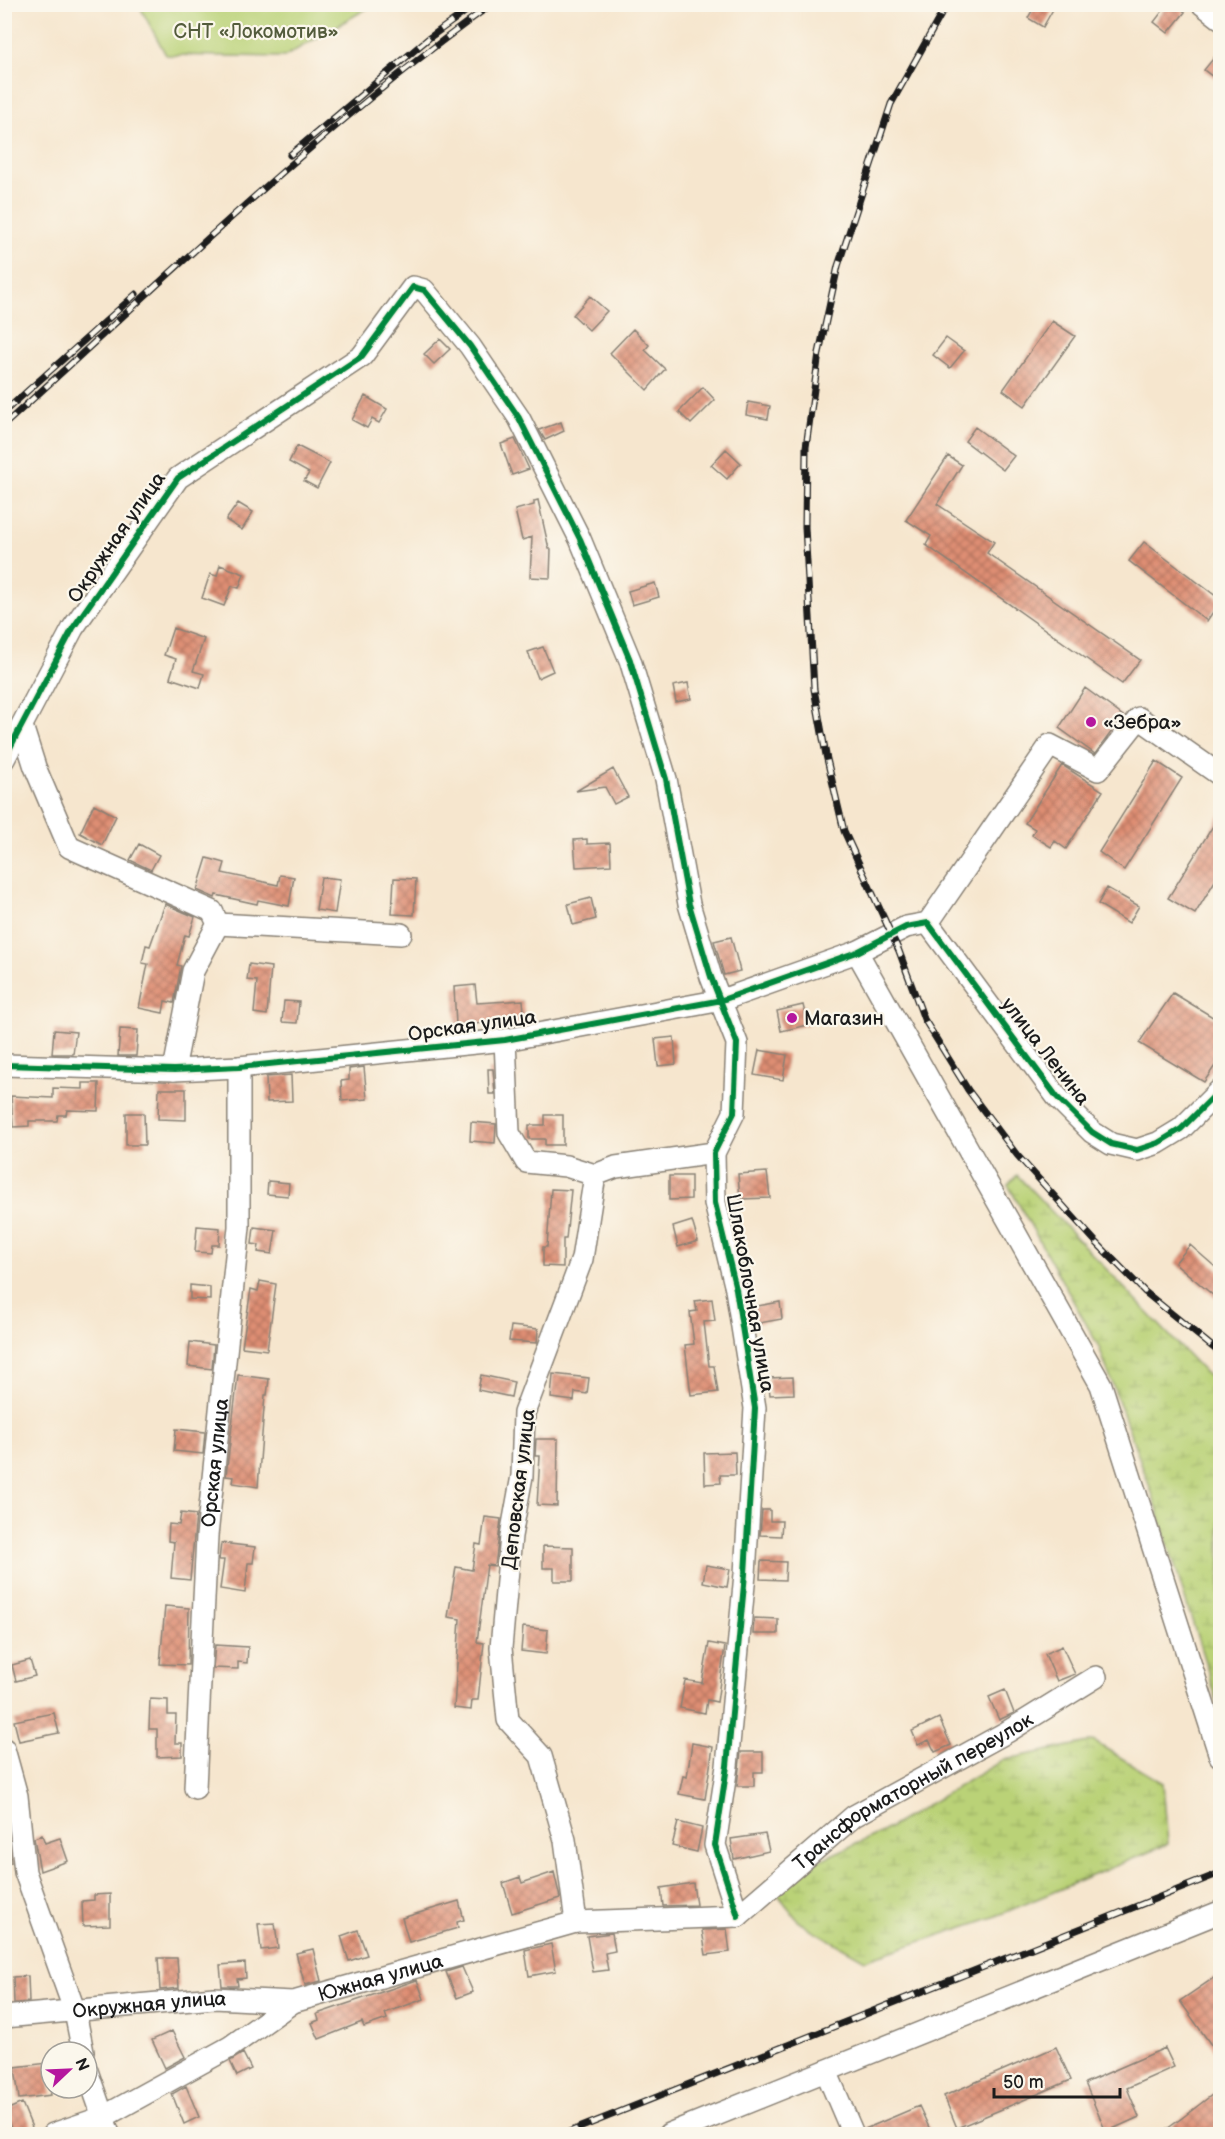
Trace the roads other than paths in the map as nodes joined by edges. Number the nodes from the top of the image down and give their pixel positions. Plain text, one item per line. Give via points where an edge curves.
1 (1203, 4) edge
2 (1221, 18) edge
3 (413, 287) joint
4 (22, 726) junction
5 (4, 759) edge
6 (1221, 775) edge
7 (928, 923) junction
8 (218, 924) junction
9 (401, 934) dead end
10 (857, 951) junction
11 (722, 1000) junction
12 (505, 1040) junction
13 (4, 1065) edge
14 (239, 1067) junction
15 (174, 1070) junction
16 (1221, 1090) edge
17 (714, 1154) junction
18 (595, 1175) junction
19 (1096, 1677) dead end
20 (4, 1749) edge
21 (1221, 1756) edge
22 (195, 1788) dead end
23 (1221, 1912) edge
24 (738, 1916) junction
25 (576, 1922) junction
26 (293, 2002) junction
27 (75, 2012) junction
28 (4, 2018) edge
29 (81, 2040) edge
30 (826, 2071) junction
31 (97, 2100) edge
32 (106, 2126) edge
33 (53, 2134) edge
34 (669, 2134) edge
35 (853, 2134) edge

1 - 2 street
3 - 4 street, Окружная улица via 362,356 177,478 73,628
3 - 11 street, Шлакоблочная улица via 424,290 470,346 519,418 580,539 630,660 666,779 689,904
4 - 5 street, Окружная улица
4 - 8 street via 69,847 212,911
6 - 7 street via 1139,718 1098,771 1050,745
7 - 10 street, Орская улица via 906,927
7 - 16 street, улица Ленина via 1057,1097 1092,1132 1111,1144 1137,1150 1158,1143 1181,1129
8 - 9 street
8 - 15 street via 193,971
10 - 11 street, Орская улица
10 - 21 street via 1101,1385
11 - 12 street, Орская улица
11 - 17 street, Шлакоблочная улица via 737,1043 734,1113
12 - 14 street, Орская улица
12 - 18 street via 508,1133 526,1162 566,1166
13 - 15 street, Орская улица
14 - 15 street, Орская улица
14 - 22 street, Орская улица via 239,1227 207,1536
17 - 18 street via 616,1167
17 - 24 street, Шлакоблочная улица via 715,1203 736,1289 755,1408 745,1574 727,1766 715,1845
18 - 25 street, Деповская улица via 582,1260 524,1413 522,1476 511,1536 501,1648 508,1720 541,1756 565,1840
19 - 24 street, Трансформаторный переулок via 1007,1732 854,1816
20 - 27 street via 17,1796 25,1872
23 - 30 street
24 - 25 street, Южная улица
25 - 26 street, Южная улица
26 - 27 street, Окружная улица via 214,1998
26 - 32 street, Южная улица
27 - 28 street, Окружная улица
27 - 29 street
30 - 34 street
30 - 35 street
31 - 32 street
32 - 33 street, Южная улица

